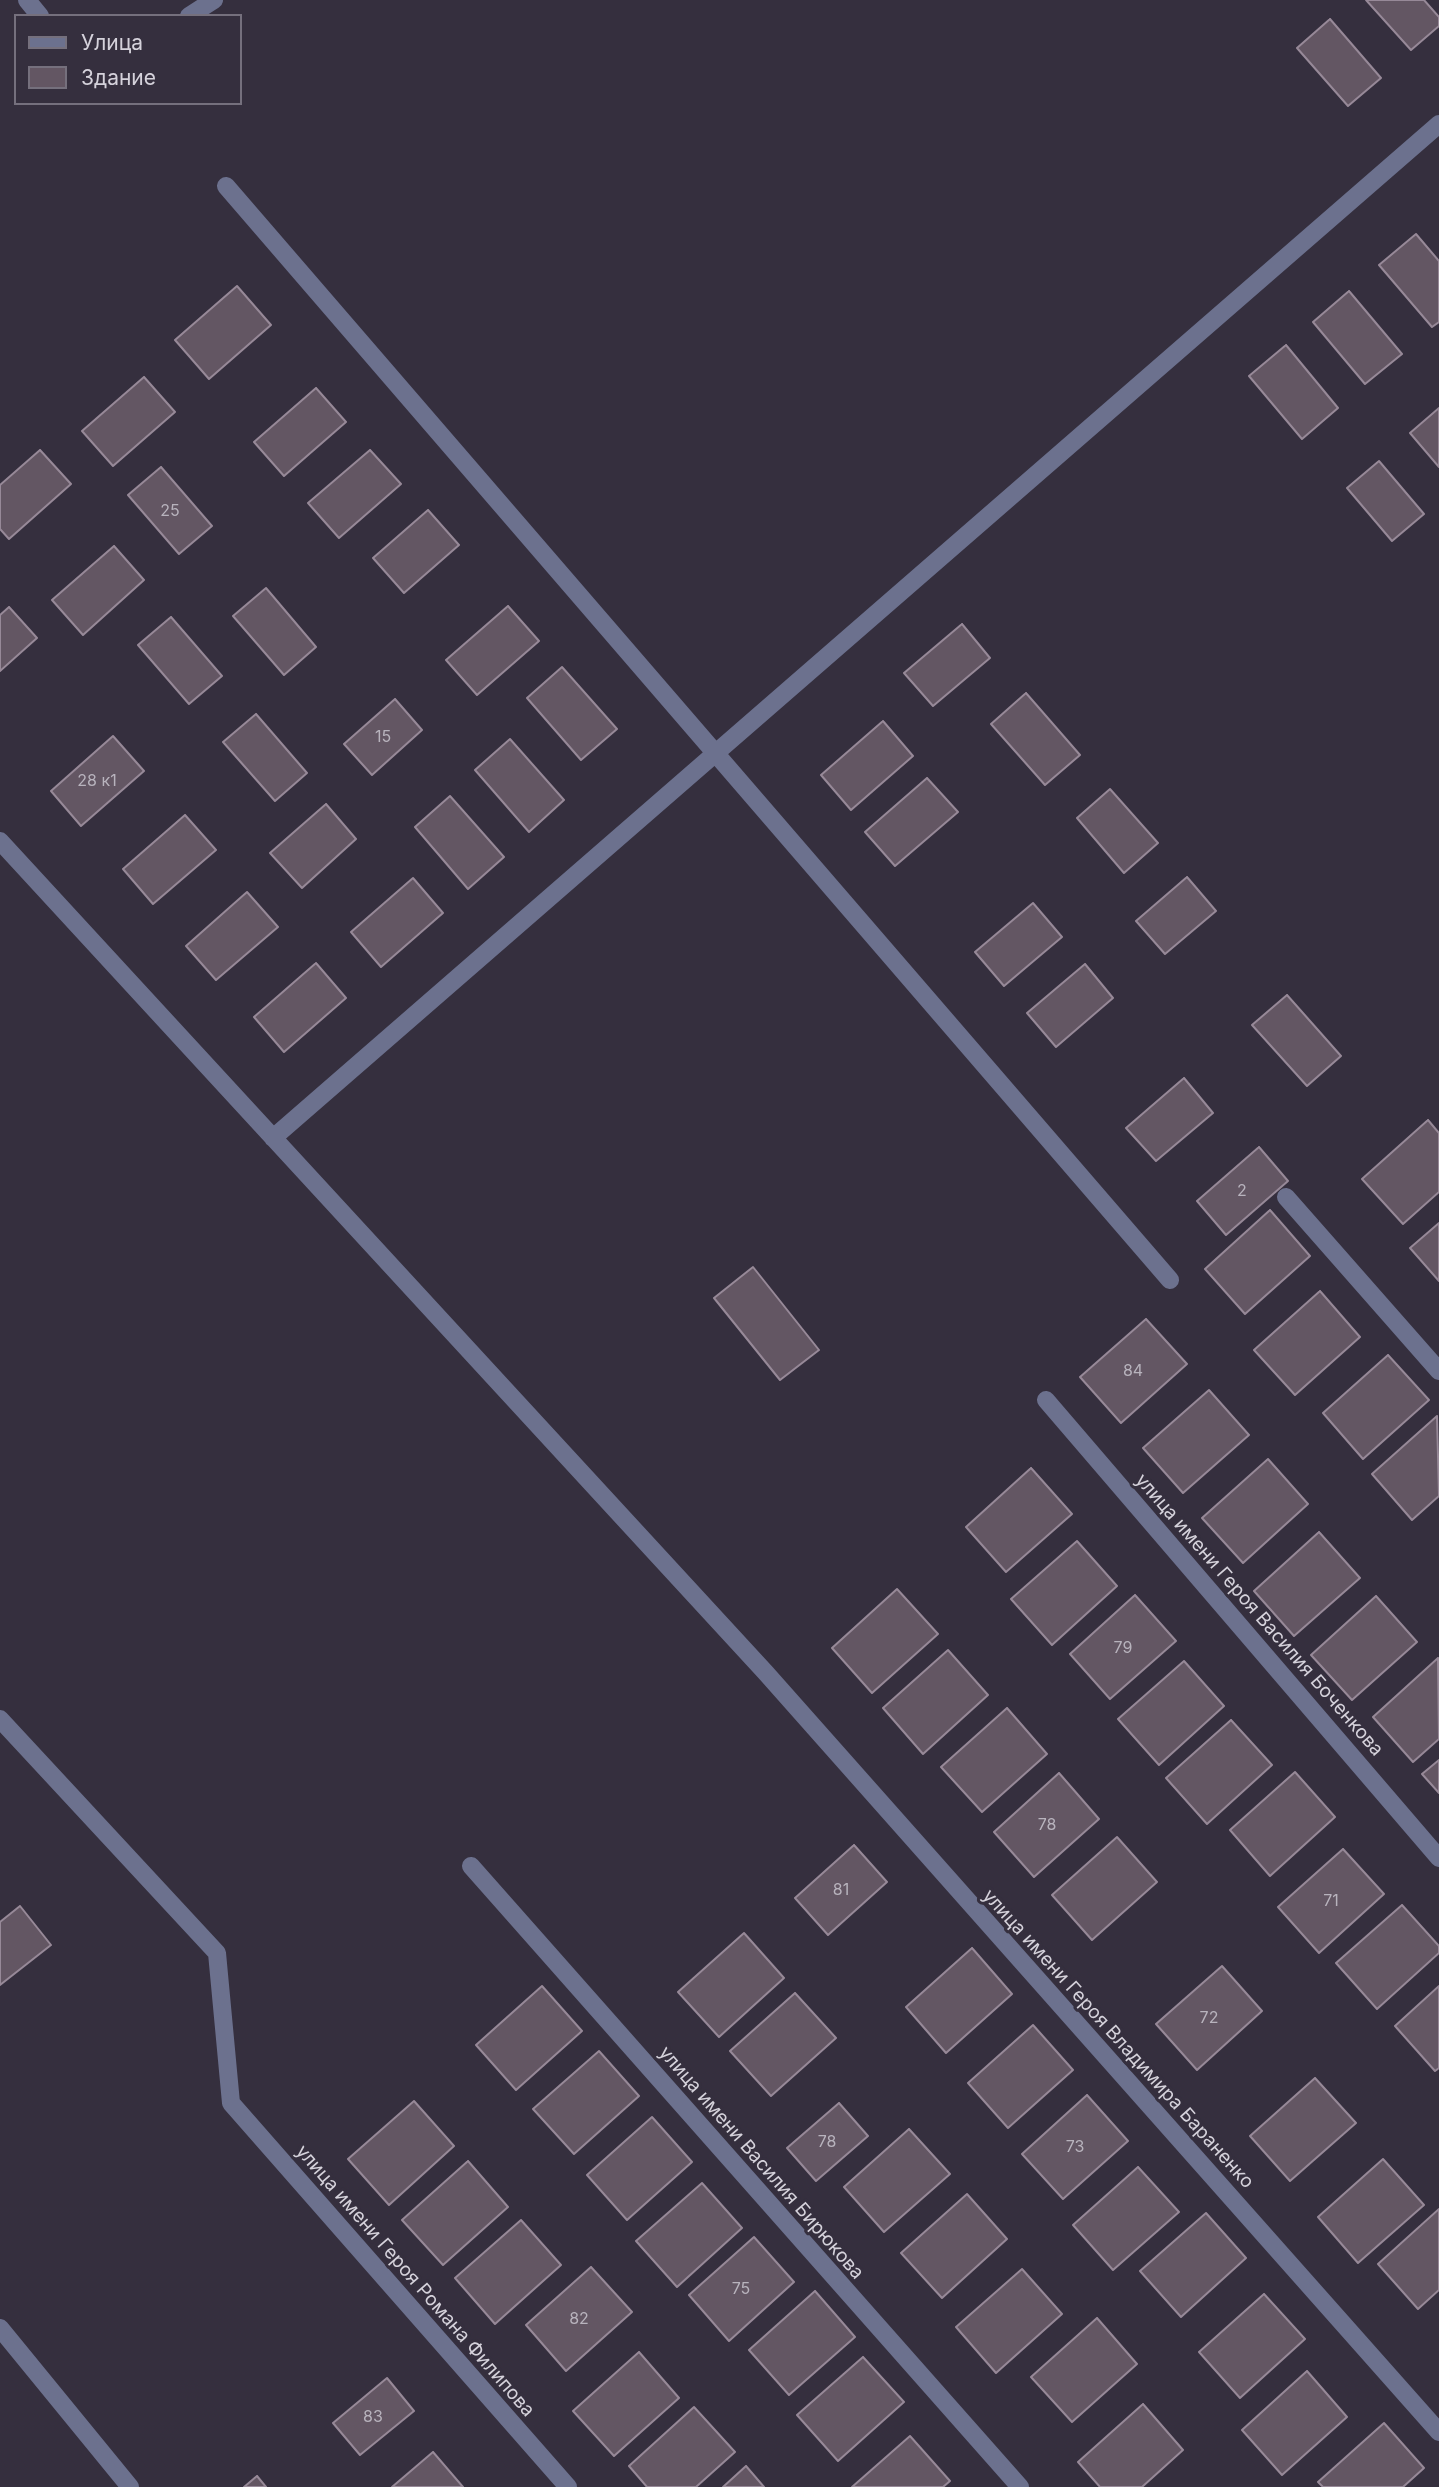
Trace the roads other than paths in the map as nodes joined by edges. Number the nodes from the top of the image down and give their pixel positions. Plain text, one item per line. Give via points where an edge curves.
1 (27, 0) edge
2 (214, 0) edge
3 (38, 14) edge
4 (192, 14) edge
5 (1439, 124) edge
6 (226, 186) dead end
7 (715, 753) junction
8 (0, 841) edge
9 (273, 1138) junction
10 (1286, 1198) dead end
11 (1170, 1280) dead end
12 (1439, 1371) edge
13 (1046, 1400) dead end
14 (0, 1719) edge
15 (1439, 1858) edge
16 (471, 1866) dead end
17 (0, 2328) edge
18 (1439, 2432) edge
19 (130, 2487) edge
20 (568, 2487) edge
21 (1020, 2487) edge

1 - 3 street
2 - 4 street
5 - 7 street
6 - 7 street
7 - 9 street
7 - 11 street
8 - 9 street, улица имени Героя Владимира Бараненко
9 - 18 street, улица имени Героя Владимира Бараненко via 766,1673
10 - 12 street
13 - 15 street, улица имени Героя Василия Боченкова
14 - 20 street, улица имени Героя Романа Филипова via 217,1953 231,2103
16 - 21 street, улица имени Василия Бирюкова
17 - 19 street

